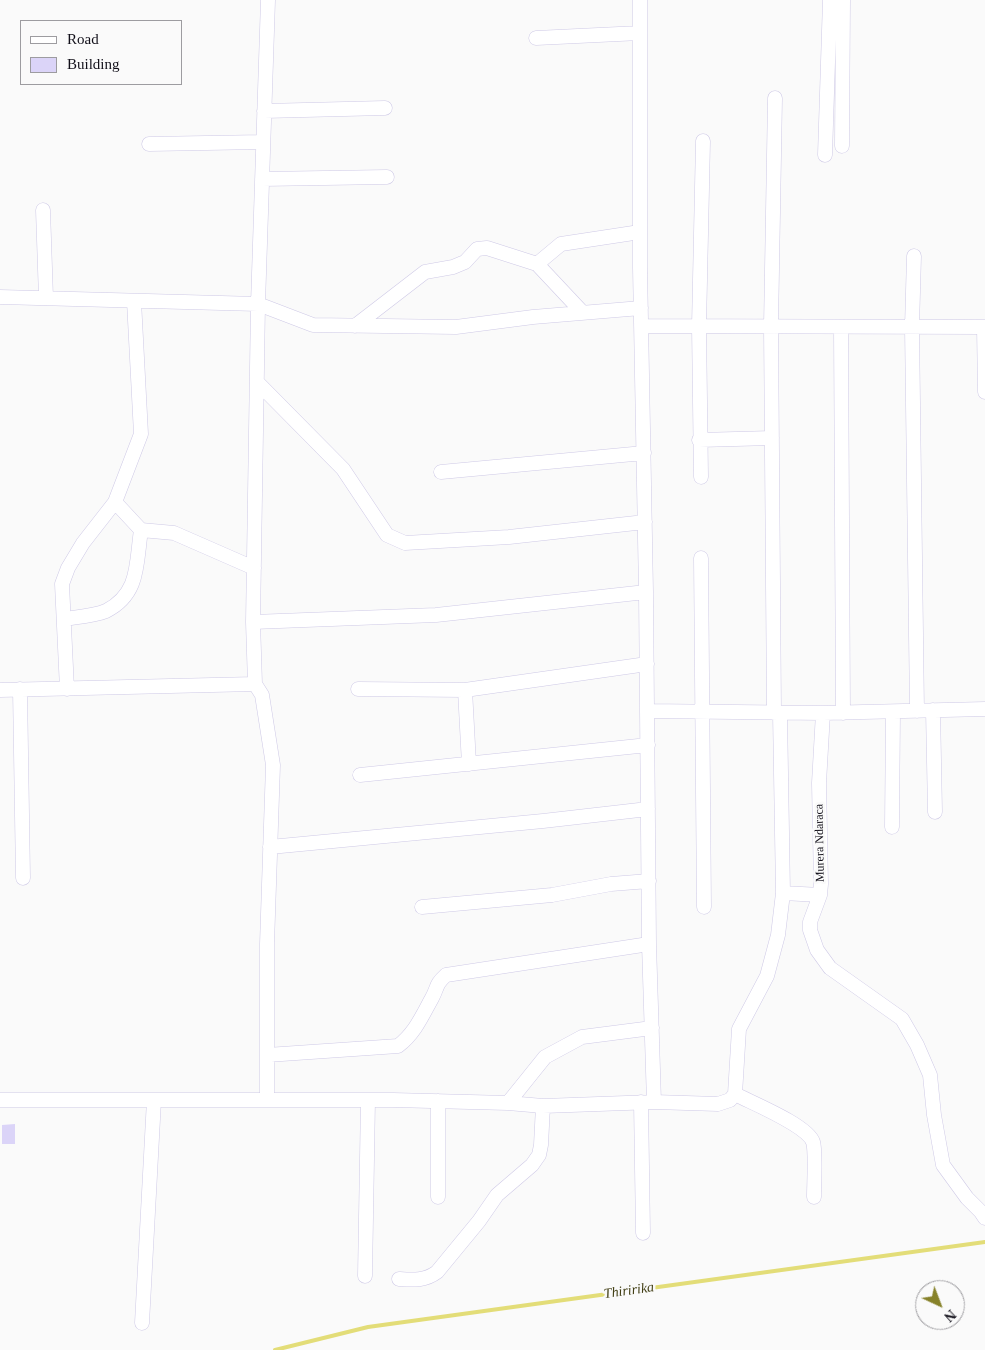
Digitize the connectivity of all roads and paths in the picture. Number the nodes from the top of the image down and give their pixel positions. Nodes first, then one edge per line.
1 (268, 0) edge
2 (640, 0) edge
3 (830, 0) edge
4 (843, 0) edge
5 (640, 33) junction
6 (536, 38) dead end
7 (774, 98) dead end
8 (385, 108) dead end
9 (264, 111) junction
10 (703, 141) dead end
11 (263, 142) junction
12 (150, 144) dead end
13 (842, 146) dead end
14 (825, 155) dead end
15 (387, 177) dead end
16 (262, 179) junction
17 (43, 210) dead end
18 (640, 232) junction
19 (914, 256) dead end
20 (537, 264) junction
21 (0, 297) edge
22 (46, 298) junction
23 (134, 301) junction
24 (258, 304) junction
25 (641, 308) junction
26 (583, 313) junction
27 (355, 326) junction
28 (641, 326) junction
29 (699, 326) junction
30 (771, 326) junction
31 (841, 327) junction
32 (912, 327) junction
33 (984, 327) edge
34 (257, 382) junction
35 (985, 392) edge
36 (772, 438) junction
37 (700, 440) junction
38 (644, 453) junction
39 (441, 472) dead end
40 (701, 477) dead end
41 (115, 502) junction
42 (645, 522) junction
43 (141, 530) junction
44 (701, 558) dead end
45 (254, 568) junction
46 (646, 592) junction
47 (64, 619) junction
48 (253, 622) junction
49 (647, 664) junction
50 (255, 684) junction
51 (67, 689) junction
52 (358, 689) dead end
53 (0, 690) edge
54 (20, 690) junction
55 (465, 690) junction
56 (985, 709) edge
57 (933, 710) junction
58 (917, 711) junction
59 (647, 712) junction
60 (703, 712) junction
61 (893, 712) junction
62 (777, 713) junction
63 (843, 713) junction
64 (823, 714) junction
65 (648, 745) junction
66 (468, 764) junction
67 (360, 775) dead end
68 (648, 809) junction
69 (935, 812) dead end
70 (892, 827) dead end
71 (270, 847) junction
72 (23, 878) dead end
73 (649, 881) junction
74 (783, 894) junction
75 (820, 895) junction
76 (422, 907) dead end
77 (704, 907) dead end
78 (649, 944) junction
79 (652, 1028) junction
80 (266, 1055) junction
81 (735, 1094) junction
82 (0, 1100) edge
83 (154, 1100) junction
84 (266, 1100) junction
85 (368, 1100) junction
86 (438, 1102) junction
87 (648, 1102) junction
88 (508, 1103) junction
89 (543, 1106) junction
90 (814, 1196) dead end
91 (438, 1197) dead end
92 (985, 1218) edge
93 (643, 1232) dead end
94 (365, 1276) dead end
95 (399, 1279) dead end
96 (142, 1323) dead end

1 - 9 street
2 - 5 street
3 - 14 street
4 - 13 street
5 - 6 street
5 - 18 street
7 - 30 street
8 - 9 street
9 - 11 street
10 - 29 street
11 - 12 street
11 - 16 street
15 - 16 street
16 - 24 street
17 - 22 street
18 - 20 street
18 - 25 street
19 - 32 street
20 - 26 street
20 - 27 street
21 - 22 street
22 - 23 street
23 - 24 street
23 - 41 street
24 - 27 street
24 - 34 street
25 - 26 street
25 - 28 street
26 - 27 street
28 - 29 street
28 - 38 street
29 - 30 street
29 - 37 street
30 - 31 street
30 - 36 street
31 - 32 street
31 - 63 street
32 - 33 street
32 - 58 street
33 - 35 street
34 - 42 street
34 - 45 street
36 - 37 street
36 - 62 street
37 - 40 street
38 - 39 street
38 - 42 street
41 - 43 street
41 - 47 street
42 - 46 street
43 - 45 street
43 - 47 street
44 - 60 street
45 - 48 street
46 - 48 street
46 - 49 street
47 - 51 street
48 - 50 street
49 - 55 street
49 - 59 street
50 - 51 street
50 - 71 street
51 - 54 street
52 - 55 street
53 - 54 street
54 - 72 street
55 - 66 street
56 - 57 street
57 - 58 street
57 - 69 street
58 - 61 street
59 - 60 street
59 - 65 street
60 - 62 street
60 - 77 street
61 - 63 street
61 - 70 street
62 - 64 street
62 - 74 street
63 - 64 street
64 - 75 street, Murera Ndaraca
65 - 66 street
65 - 68 street
66 - 67 street
68 - 71 street
68 - 73 street
71 - 80 street
73 - 76 street
73 - 78 street
74 - 75 street
74 - 81 street
75 - 92 street, Murera Ndaraca
78 - 79 street
78 - 80 street
79 - 87 street
79 - 88 street
80 - 84 street
81 - 87 street
81 - 90 street
82 - 83 street
83 - 84 street
83 - 96 street
84 - 85 street
85 - 86 street
85 - 94 street
86 - 88 street
86 - 91 street
87 - 89 street
87 - 93 street
88 - 89 street
89 - 95 street

